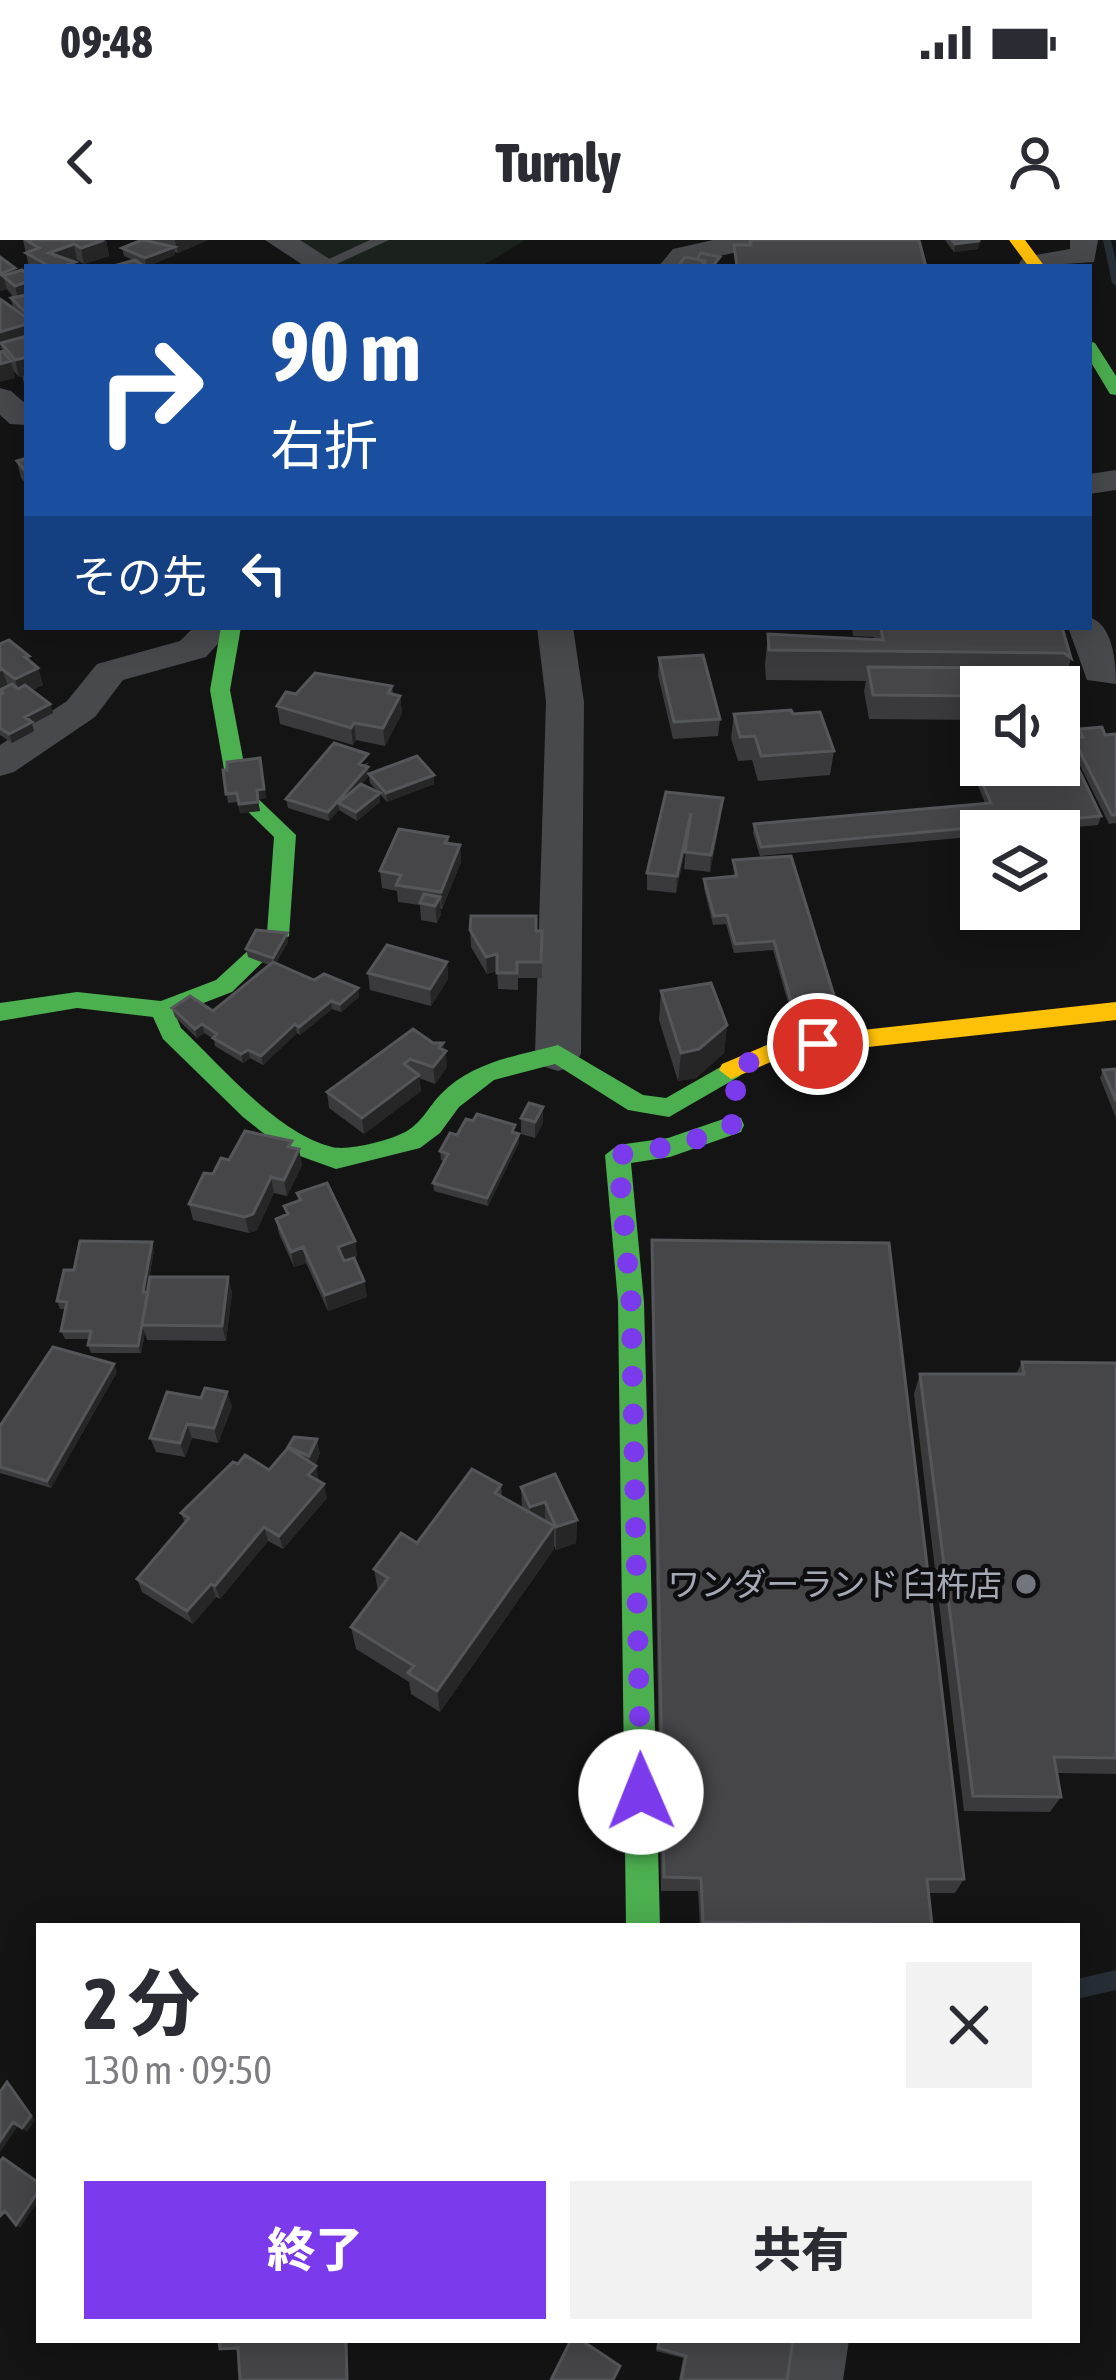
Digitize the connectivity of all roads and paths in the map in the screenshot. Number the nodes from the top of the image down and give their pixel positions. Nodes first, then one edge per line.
1 (382, 240) edge
2 (754, 240) edge
3 (1084, 240) edge
4 (284, 241) edge
5 (1029, 257) edge
6 (322, 264) edge
7 (329, 264) edge
8 (676, 264) edge
9 (1092, 351) edge
10 (1116, 390) edge
11 (212, 630) edge
12 (230, 630) edge
13 (555, 630) edge
14 (1087, 630) edge
15 (1116, 673) edge
16 (0, 763) edge
17 (162, 1010) junction
18 (1116, 1011) edge
19 (0, 1012) edge
20 (558, 1054) junction
21 (734, 1069) junction
22 (644, 1923) edge
23 (813, 2343) edge
24 (806, 2380) edge

1 - 7 lane
2 - 8 street
3 - 5 street
4 - 6 street
9 - 10 main road
11 - 16 street
12 - 17 main road
13 - 20 street
14 - 15 street
17 - 19 main road
17 - 20 main road
18 - 21 main road
20 - 21 main road
21 - 22 main road
23 - 24 street

